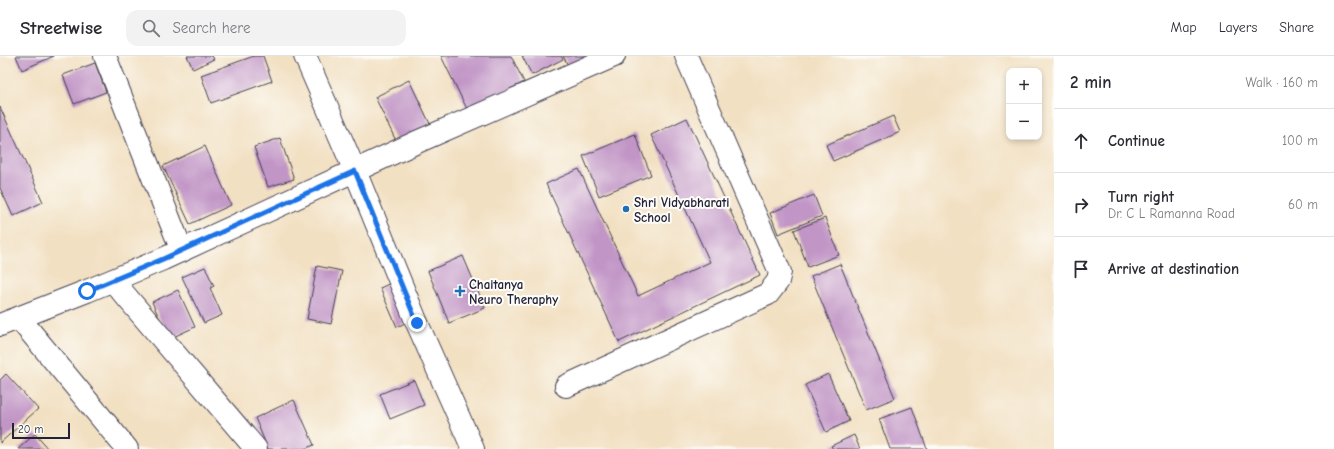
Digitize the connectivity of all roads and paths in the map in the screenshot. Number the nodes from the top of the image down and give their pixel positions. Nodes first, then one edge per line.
1 (105, 56) edge
2 (304, 56) edge
3 (614, 56) edge
4 (686, 56) edge
5 (355, 171) junction
6 (182, 251) junction
7 (112, 281) junction
8 (10, 321) edge
9 (566, 386) dead end
10 (127, 449) edge
11 (256, 449) edge
12 (473, 449) edge

1 - 6 street
2 - 5 street
3 - 5 street
4 - 9 street
5 - 6 street
5 - 12 street
6 - 7 street
7 - 8 street
7 - 11 street
8 - 10 street

